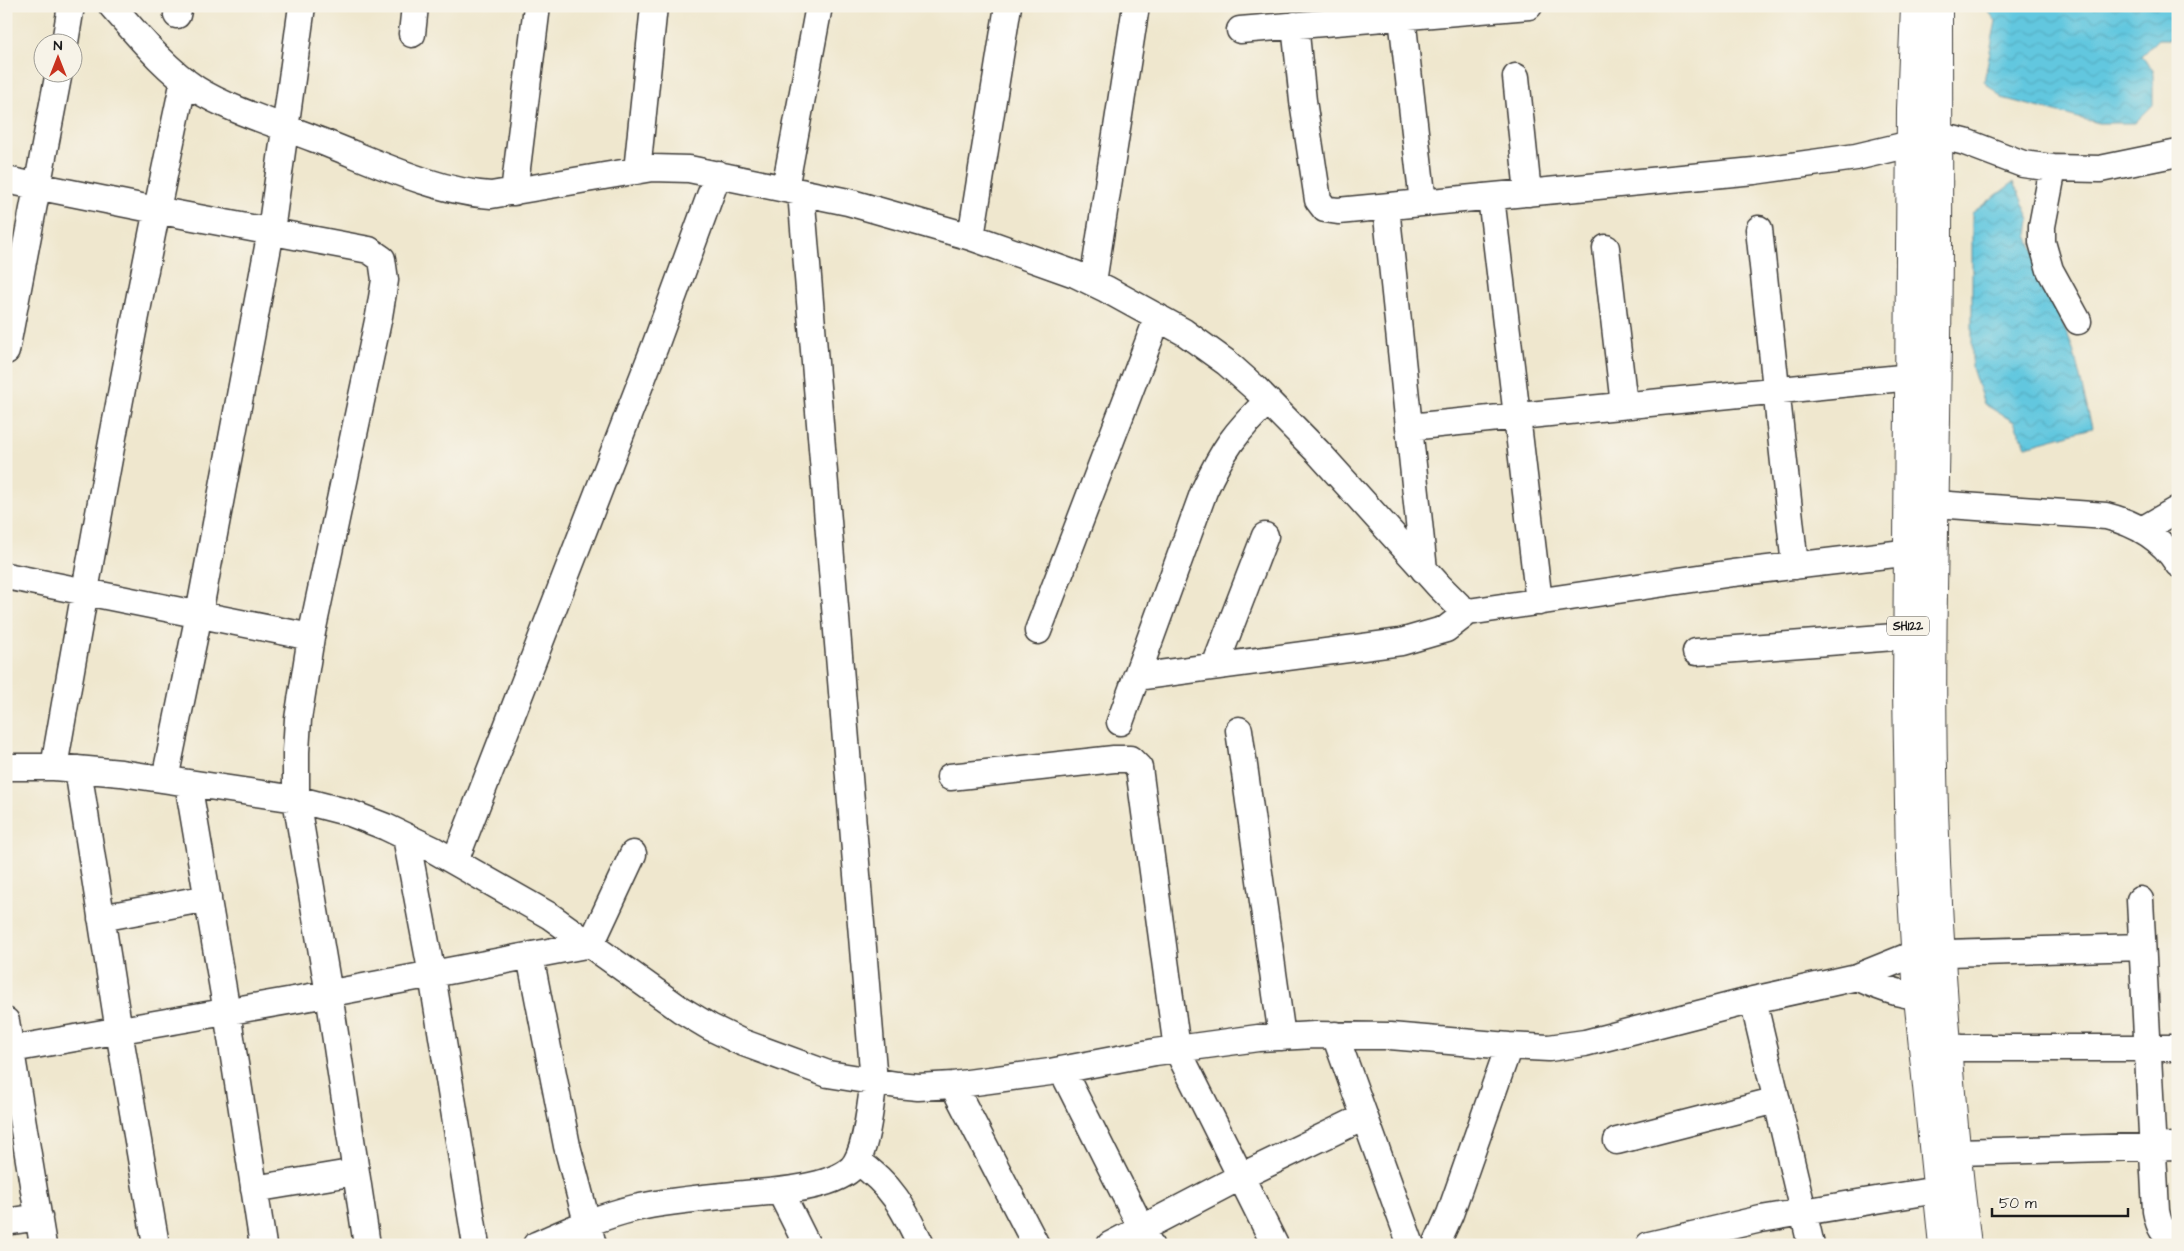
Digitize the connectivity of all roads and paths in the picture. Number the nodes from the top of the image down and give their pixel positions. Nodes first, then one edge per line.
1 (71, 6) edge
2 (112, 6) edge
3 (302, 6) edge
4 (415, 6) edge
5 (537, 6) edge
6 (654, 6) edge
7 (819, 6) edge
8 (1008, 6) edge
9 (1136, 6) edge
10 (1529, 6) edge
11 (1915, 6) edge
12 (1938, 6) edge
13 (1455, 9) edge
14 (1356, 13) edge
15 (1402, 17) junction
16 (1295, 25) junction
17 (1240, 30) dead end
18 (66, 32) edge
19 (412, 34) dead end
20 (1516, 77) dead end
21 (184, 80) junction
22 (57, 82) edge
23 (287, 128) junction
24 (1938, 135) junction
25 (1911, 136) junction
26 (2178, 153) edge
27 (2053, 168) junction
28 (637, 171) junction
29 (718, 174) junction
30 (6, 180) edge
31 (38, 186) junction
32 (793, 190) junction
33 (514, 192) junction
34 (1528, 193) junction
35 (1491, 197) junction
36 (1423, 203) junction
37 (1386, 206) junction
38 (156, 210) junction
39 (1759, 228) dead end
40 (271, 231) junction
41 (971, 237) junction
42 (1606, 248) dead end
43 (1092, 282) junction
44 (1158, 317) junction
45 (2078, 321) dead end
46 (6, 352) edge
47 (1911, 377) junction
48 (1776, 391) junction
49 (1268, 401) junction
50 (1624, 405) junction
51 (1515, 415) junction
52 (1409, 426) junction
53 (1935, 504) junction
54 (2178, 509) edge
55 (2142, 530) junction
56 (1265, 536) dead end
57 (1921, 551) junction
58 (2178, 564) edge
59 (1795, 566) junction
60 (1424, 570) junction
61 (6, 576) edge
62 (85, 592) junction
63 (1539, 602) junction
64 (1468, 612) junction
65 (199, 614) junction
66 (1038, 631) dead end
67 (311, 636) junction
68 (1908, 636) junction
69 (1696, 652) dead end
70 (1215, 666) junction
71 (1136, 677) junction
72 (1120, 722) dead end
73 (1239, 730) dead end
74 (6, 767) edge
75 (66, 768) junction
76 (950, 778) dead end
77 (176, 781) junction
78 (296, 799) junction
79 (406, 837) junction
80 (633, 854) dead end
81 (455, 861) junction
82 (208, 898) junction
83 (2140, 900) dead end
84 (101, 918) junction
85 (591, 944) junction
86 (2142, 947) junction
87 (1941, 953) junction
88 (1914, 954) junction
89 (530, 956) junction
90 (432, 974) junction
91 (1857, 977) junction
92 (330, 994) junction
93 (1944, 996) junction
94 (1918, 998) junction
95 (1753, 1000) junction
96 (228, 1012) junction
97 (6, 1021) edge
98 (119, 1031) junction
99 (1335, 1035) junction
100 (1282, 1037) junction
101 (1510, 1046) junction
102 (1948, 1048) junction
103 (2147, 1048) junction
104 (2178, 1048) edge
105 (1177, 1049) junction
106 (9, 1050) edge
107 (1062, 1070) junction
108 (874, 1082) junction
109 (953, 1085) junction
110 (1777, 1100) junction
111 (1364, 1117) junction
112 (1617, 1142) dead end
113 (2165, 1146) edge
114 (1957, 1152) junction
115 (856, 1161) junction
116 (356, 1172) junction
117 (1240, 1177) junction
118 (254, 1188) junction
119 (1937, 1190) junction
120 (780, 1191) junction
121 (1804, 1212) junction
122 (39, 1217) junction
123 (6, 1222) edge
124 (590, 1234) edge
125 (1717, 1236) edge
126 (1146, 1237) edge
127 (2178, 1243) edge
128 (43, 1245) edge
129 (156, 1245) edge
130 (263, 1245) edge
131 (367, 1245) edge
132 (476, 1245) edge
133 (536, 1245) edge
134 (807, 1245) edge
135 (921, 1245) edge
136 (1036, 1245) edge
137 (1110, 1245) edge
138 (1275, 1245) edge
139 (1411, 1245) edge
140 (1436, 1245) edge
141 (1649, 1245) edge
142 (1811, 1245) edge
143 (1943, 1245) edge
144 (1967, 1245) edge

1 - 18 street
2 - 21 street
3 - 23 street
4 - 19 street
5 - 33 street
6 - 28 street
7 - 32 street
8 - 41 street
9 - 43 street
10 - 13 street
11 - 25 main road, SH122
12 - 24 main road, SH122
13 - 15 street
14 - 15 street
14 - 16 street
15 - 36 street
16 - 17 street
16 - 37 street
20 - 34 street
21 - 23 street
21 - 38 street
22 - 31 street
23 - 33 street
23 - 40 street
24 - 25 street
24 - 27 street
24 - 53 main road, SH122
25 - 34 street
25 - 47 main road, SH122
26 - 27 street
27 - 45 street
28 - 29 street
28 - 33 street
29 - 32 street
29 - 81 street
30 - 31 street
31 - 38 street
31 - 46 street
32 - 41 street
32 - 108 street
34 - 35 street
35 - 36 street
35 - 51 street
36 - 37 street
37 - 52 street
38 - 40 street
38 - 62 street
39 - 48 street
40 - 65 street
40 - 67 street
41 - 43 street
42 - 50 street
43 - 44 street
44 - 49 street
44 - 66 street
47 - 48 street
47 - 57 main road, SH122
48 - 50 street
48 - 59 street
49 - 60 street
49 - 71 street
50 - 51 street
51 - 52 street
51 - 63 street
52 - 60 street
53 - 55 street
53 - 57 main road, SH122
54 - 55 street
55 - 58 street
56 - 70 street
57 - 59 street
57 - 68 main road, SH122
57 - 87 main road, SH122
59 - 63 street
60 - 64 street
61 - 62 street
62 - 65 street
62 - 75 street
63 - 64 street
64 - 70 street
65 - 67 street
65 - 77 street
67 - 78 street
68 - 69 street
68 - 88 main road, SH122
70 - 71 street
71 - 72 street
73 - 100 street
74 - 75 street
75 - 77 street
75 - 84 street
76 - 105 street
77 - 78 street
77 - 82 street
78 - 79 street
78 - 92 street
79 - 81 street
79 - 90 street
80 - 85 street
81 - 85 street
82 - 84 street
82 - 96 street
83 - 86 street
84 - 98 street
85 - 89 street
85 - 108 street
86 - 87 street
86 - 103 street
87 - 88 street
87 - 93 main road, SH122
88 - 91 street
88 - 94 main road, SH122
89 - 90 street
89 - 124 street
90 - 92 street
90 - 132 street
91 - 94 street
91 - 95 street
92 - 96 street
92 - 116 street
93 - 94 street
93 - 102 main road, SH122
94 - 119 main road, SH122
95 - 101 street
95 - 110 street
96 - 98 street
96 - 118 street
97 - 106 street
98 - 106 street
98 - 129 street
99 - 100 street
99 - 101 street
99 - 111 street
100 - 105 street
101 - 140 street
102 - 103 street
102 - 114 main road, SH122
103 - 104 street
103 - 113 street
105 - 107 street
105 - 117 street
106 - 122 street
107 - 109 street
107 - 126 street
108 - 109 street
108 - 115 street
109 - 136 street
110 - 112 street
110 - 121 street
111 - 117 street
111 - 139 street
113 - 114 street
113 - 127 street
114 - 144 main road, SH122
115 - 120 street
115 - 135 street
116 - 118 street
116 - 131 street
117 - 126 street
117 - 138 street
118 - 130 street
119 - 121 street
119 - 143 main road, SH122
120 - 124 street
120 - 134 street
121 - 125 street
121 - 142 street
122 - 123 street
122 - 128 street
124 - 133 street
125 - 141 street
126 - 137 street

